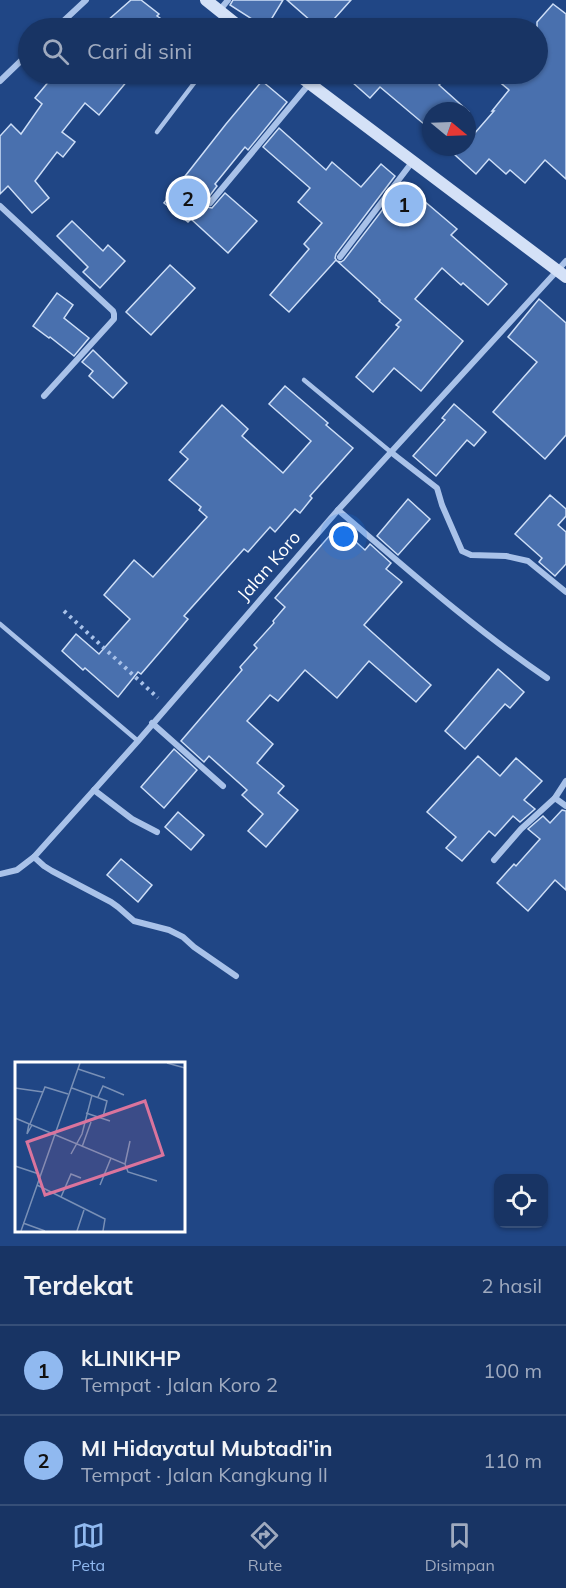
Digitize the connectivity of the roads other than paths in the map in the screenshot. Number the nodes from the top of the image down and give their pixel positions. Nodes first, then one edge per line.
1 (86, 0) edge
2 (206, 0) edge
3 (228, 0) edge
4 (219, 10) junction
5 (67, 18) edge
6 (228, 18) edge
7 (18, 64) edge
8 (0, 81) edge
9 (193, 84) edge
10 (309, 84) joint
11 (157, 132) dead end
12 (413, 160) junction
13 (210, 203) dead end
14 (0, 206) edge
15 (340, 257) dead end
16 (563, 269) edge
17 (304, 380) dead end
18 (44, 396) dead end
19 (392, 453) junction
20 (338, 510) junction
21 (566, 592) edge
22 (0, 624) edge
23 (547, 678) dead end
24 (153, 723) junction
25 (138, 741) junction
26 (566, 781) edge
27 (223, 786) dead end
28 (94, 790) junction
29 (555, 798) junction
30 (566, 806) edge
31 (157, 832) dead end
32 (34, 857) junction
33 (494, 860) dead end
34 (0, 874) edge
35 (236, 976) dead end

1 - 5 street
2 - 4 main road
3 - 4 street
4 - 6 main road
7 - 8 street
9 - 11 lane
10 - 12 main road
10 - 13 street
12 - 15 street
12 - 16 main road
14 - 18 street
16 - 19 street, Jalan Koro
17 - 19 lane
19 - 20 street, Jalan Koro
19 - 21 street
20 - 23 street
20 - 24 street, Jalan Koro
22 - 25 lane
24 - 25 street, Jalan Koro
24 - 27 street
25 - 28 street, Jalan Koro
26 - 29 street
28 - 31 street
28 - 32 street, Jalan Koro
29 - 30 street
29 - 33 street
32 - 34 street, Jalan Koro
32 - 35 street

